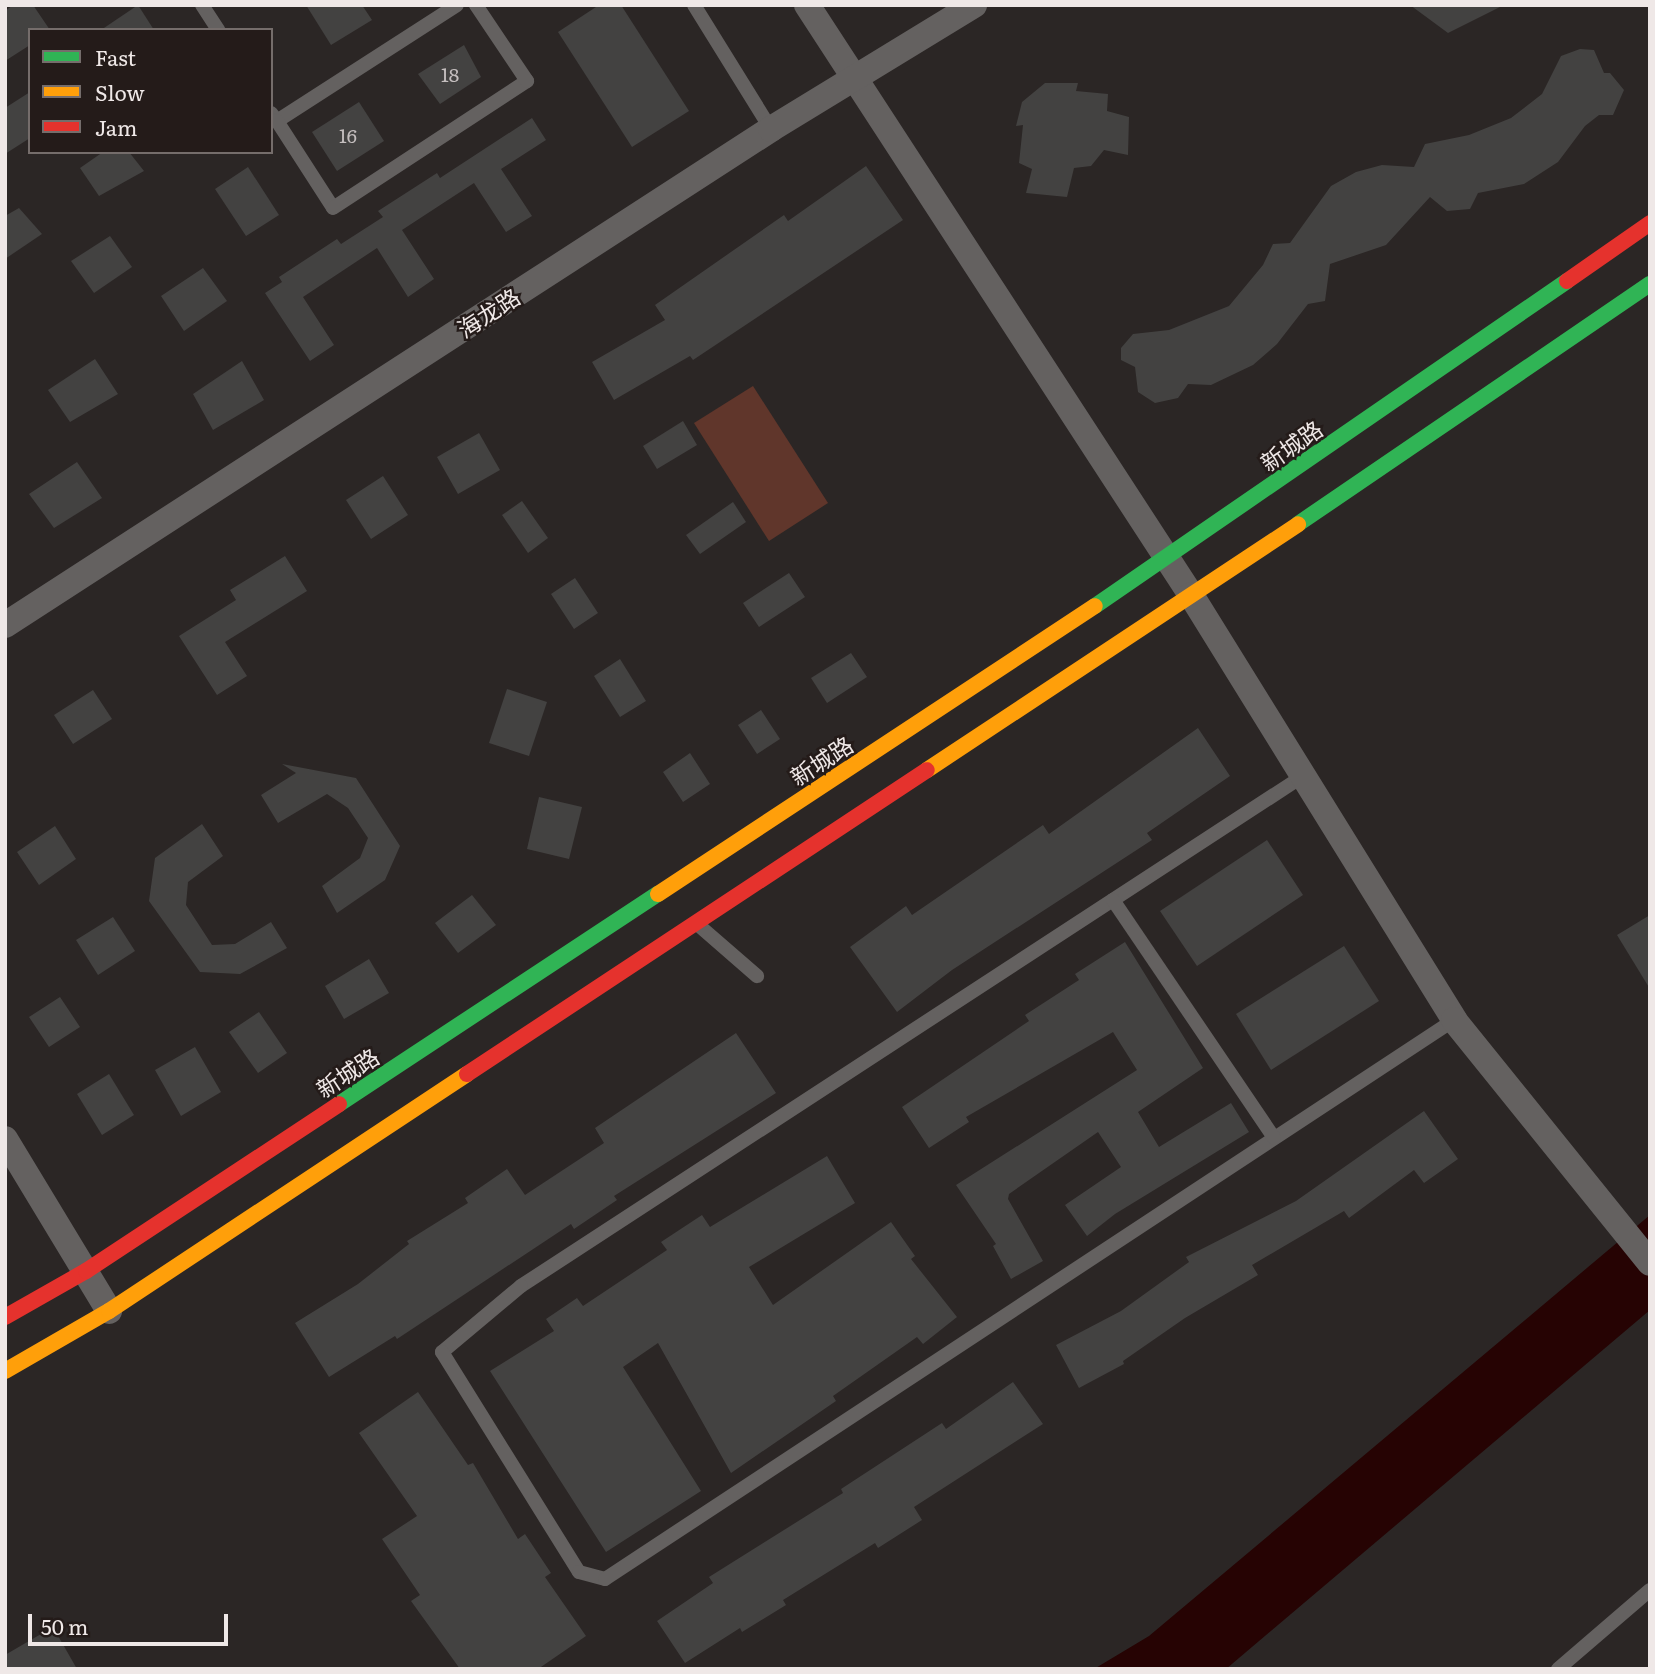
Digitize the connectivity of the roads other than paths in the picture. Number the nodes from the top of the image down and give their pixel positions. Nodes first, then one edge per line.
1 (202, 5) edge
2 (457, 5) edge
3 (476, 5) edge
4 (694, 5) edge
5 (807, 5) edge
6 (974, 5) edge
7 (217, 28) edge
8 (855, 80) junction
9 (274, 117) edge
10 (771, 129) junction
11 (1650, 223) edge
12 (1650, 284) edge
13 (1166, 559) junction
14 (1191, 594) junction
15 (5, 625) edge
16 (1303, 776) junction
17 (1113, 900) junction
18 (695, 922) junction
19 (757, 976) dead end
20 (1454, 1020) junction
21 (1274, 1138) junction
22 (5, 1139) edge
23 (1650, 1263) edge
24 (86, 1271) junction
25 (109, 1311) junction
26 (5, 1317) edge
27 (5, 1371) edge
28 (1650, 1590) edge
29 (1558, 1669) edge

1 - 7 lane
2 - 9 lane
3 - 9 lane
4 - 10 lane
5 - 8 street
6 - 8 street, 海龙路
8 - 10 street, 海龙路
8 - 13 street
10 - 15 street, 海龙路
11 - 13 main road, 新城路
12 - 14 main road
13 - 14 street
13 - 24 main road, 新城路
14 - 16 street
14 - 18 main road
16 - 17 lane
16 - 20 street
17 - 21 lane
17 - 21 lane
18 - 19 lane
18 - 25 main road
20 - 21 lane
20 - 23 street
22 - 24 street
24 - 25 street
24 - 26 main road, 新城路
25 - 27 main road
28 - 29 lane

